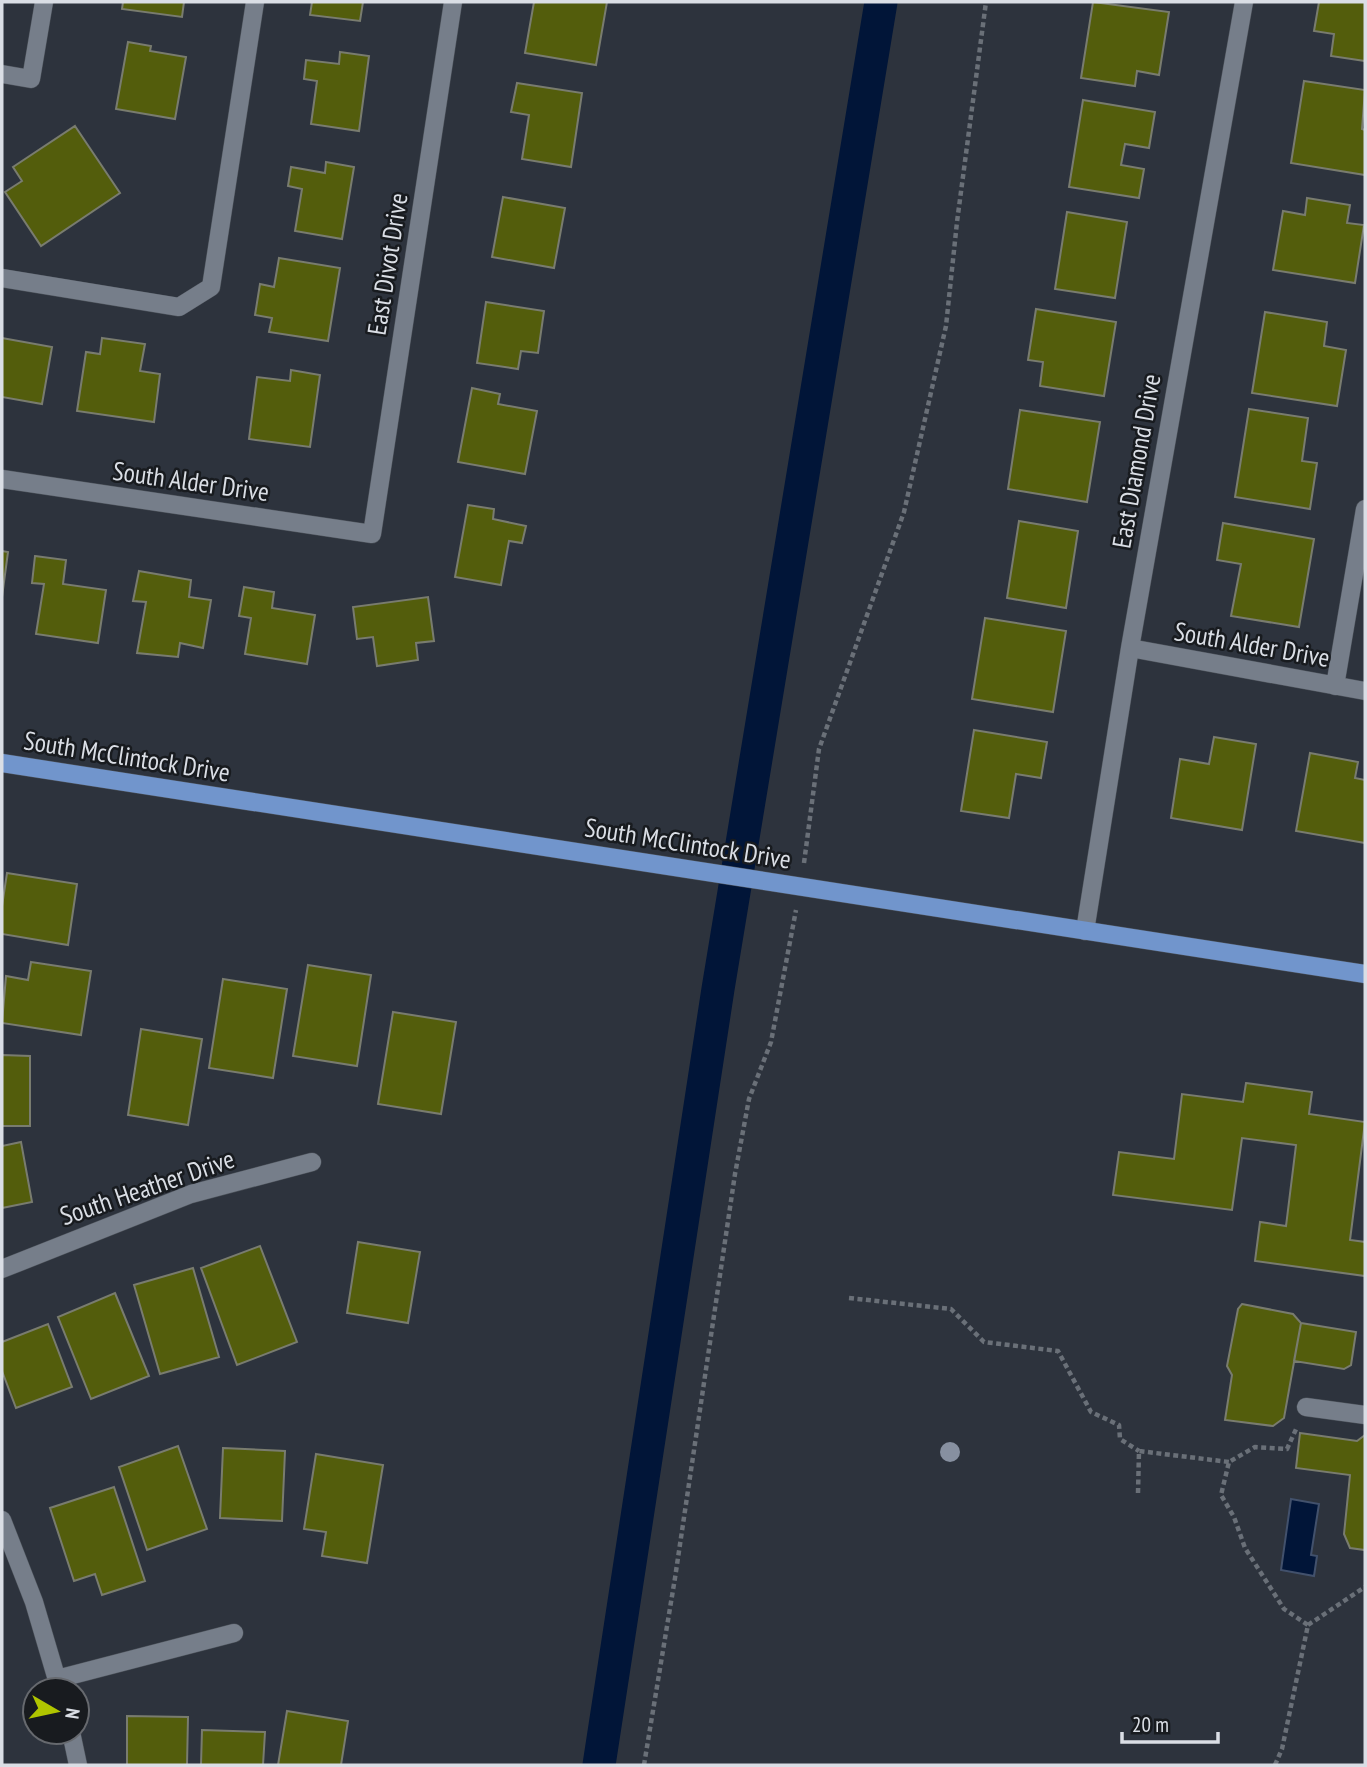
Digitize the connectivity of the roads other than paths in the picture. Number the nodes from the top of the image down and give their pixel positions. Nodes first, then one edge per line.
1 (44, 2) edge
2 (255, 2) edge
3 (453, 2) edge
4 (1244, 2) edge
5 (2, 74) edge
6 (2, 278) edge
7 (2, 479) edge
8 (1365, 509) edge
9 (372, 534) joint
10 (1130, 648) junction
11 (1335, 686) junction
12 (1365, 691) edge
13 (2, 763) edge
14 (1085, 931) junction
15 (1365, 974) edge
16 (312, 1162) dead end
17 (2, 1269) edge
18 (1306, 1407) road end
19 (1365, 1415) edge
20 (2, 1520) edge
21 (233, 1633) dead end
22 (57, 1676) edge
23 (86, 1676) edge
24 (74, 1746) edge
25 (78, 1765) edge

1 - 5 street
2 - 6 street
3 - 9 street, East Divot Drive
4 - 10 street, East Diamond Drive
7 - 9 street, South Alder Drive
8 - 11 street
10 - 11 street, South Alder Drive
10 - 14 street, East Diamond Drive
11 - 12 street, South Alder Drive
13 - 14 main road, South McClintock Drive
14 - 15 main road, South McClintock Drive
16 - 17 street, South Heather Drive
18 - 19 street
20 - 22 street
21 - 23 street
24 - 25 street

